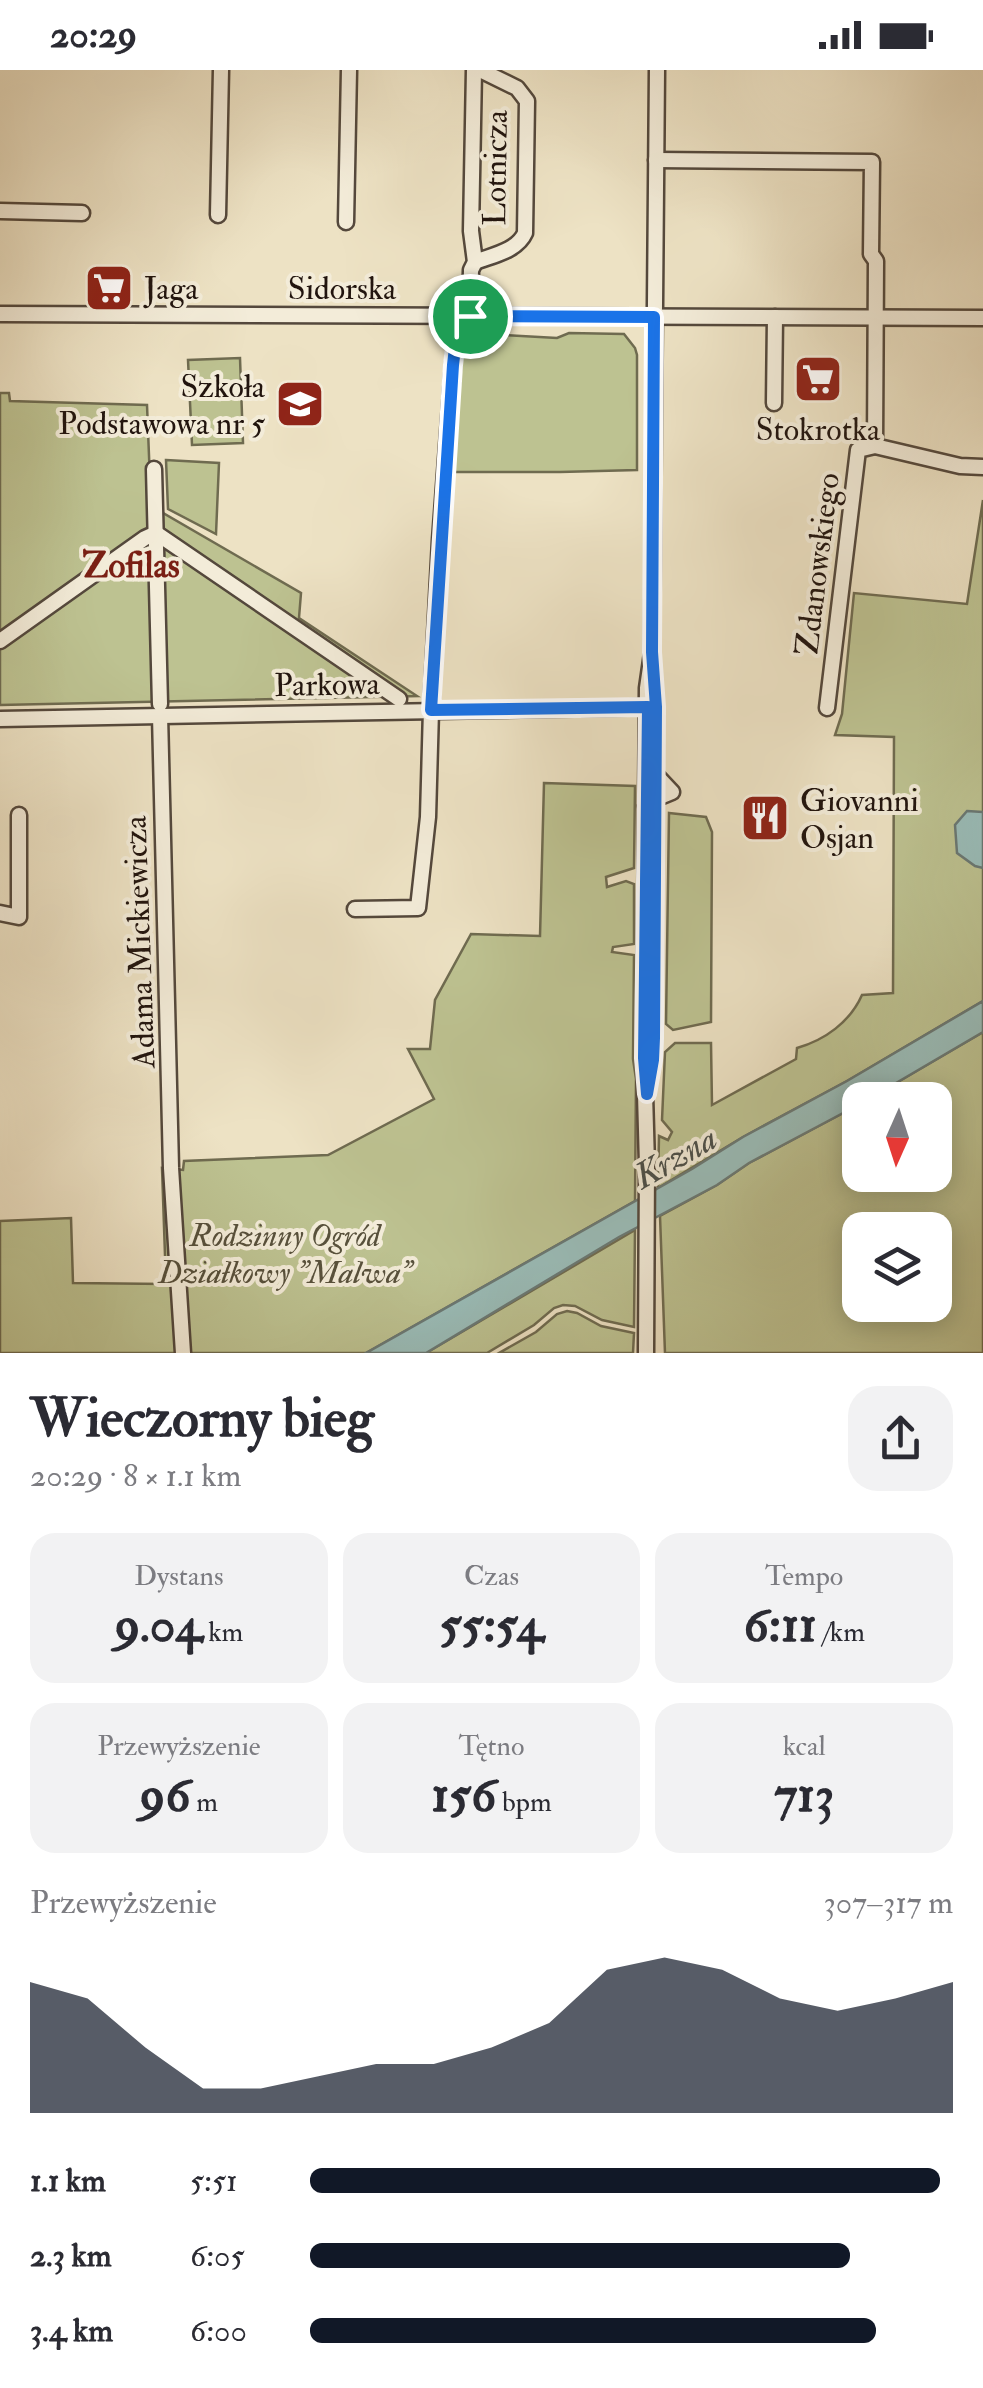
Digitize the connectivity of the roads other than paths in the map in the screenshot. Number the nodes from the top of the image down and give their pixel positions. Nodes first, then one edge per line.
1 (221, 70) edge
2 (349, 70) edge
3 (477, 70) edge
4 (656, 70) edge
5 (656, 160) junction
6 (0, 211) edge
7 (82, 213) dead end
8 (218, 215) dead end
9 (346, 222) dead end
10 (475, 262) junction
11 (0, 314) edge
12 (470, 316) junction
13 (654, 317) junction
14 (775, 317) junction
15 (876, 318) junction
16 (983, 318) edge
17 (774, 402) dead end
18 (875, 446) junction
19 (983, 467) edge
20 (154, 469) dead end
21 (156, 533) junction
22 (0, 641) edge
23 (398, 698) dead end
24 (652, 707) junction
25 (826, 708) dead end
26 (160, 709) junction
27 (431, 710) junction
28 (0, 719) edge
29 (656, 775) junction
30 (651, 802) junction
31 (19, 815) dead end
32 (354, 908) dead end
33 (0, 913) edge
34 (183, 1353) edge
35 (646, 1353) edge

1 - 8 street
2 - 9 street
3 - 10 street, Lotnicza
3 - 10 street, Lotnicza
4 - 5 street
5 - 13 street
5 - 15 street, Zdanowskiego
6 - 7 street
10 - 12 street, Lotnicza
11 - 12 street, Sidorska
12 - 13 street, Sidorska
12 - 27 street, Lotnicza
13 - 14 street, Sidorska
13 - 24 street
14 - 15 street, Sidorska
14 - 17 street
15 - 16 street, Sidorska
15 - 18 street, Zdanowskiego
18 - 19 street
18 - 25 street, Zdanowskiego
20 - 21 street, Adama Mickiewicza
21 - 22 street
21 - 23 street
21 - 26 street, Adama Mickiewicza
24 - 27 street, Parkowa
24 - 29 street
24 - 30 street
26 - 27 street, Parkowa
26 - 28 street, Parkowa
26 - 34 street, Adama Mickiewicza
27 - 32 street, Lotnicza
29 - 30 street
29 - 30 street
30 - 35 street
31 - 33 street

